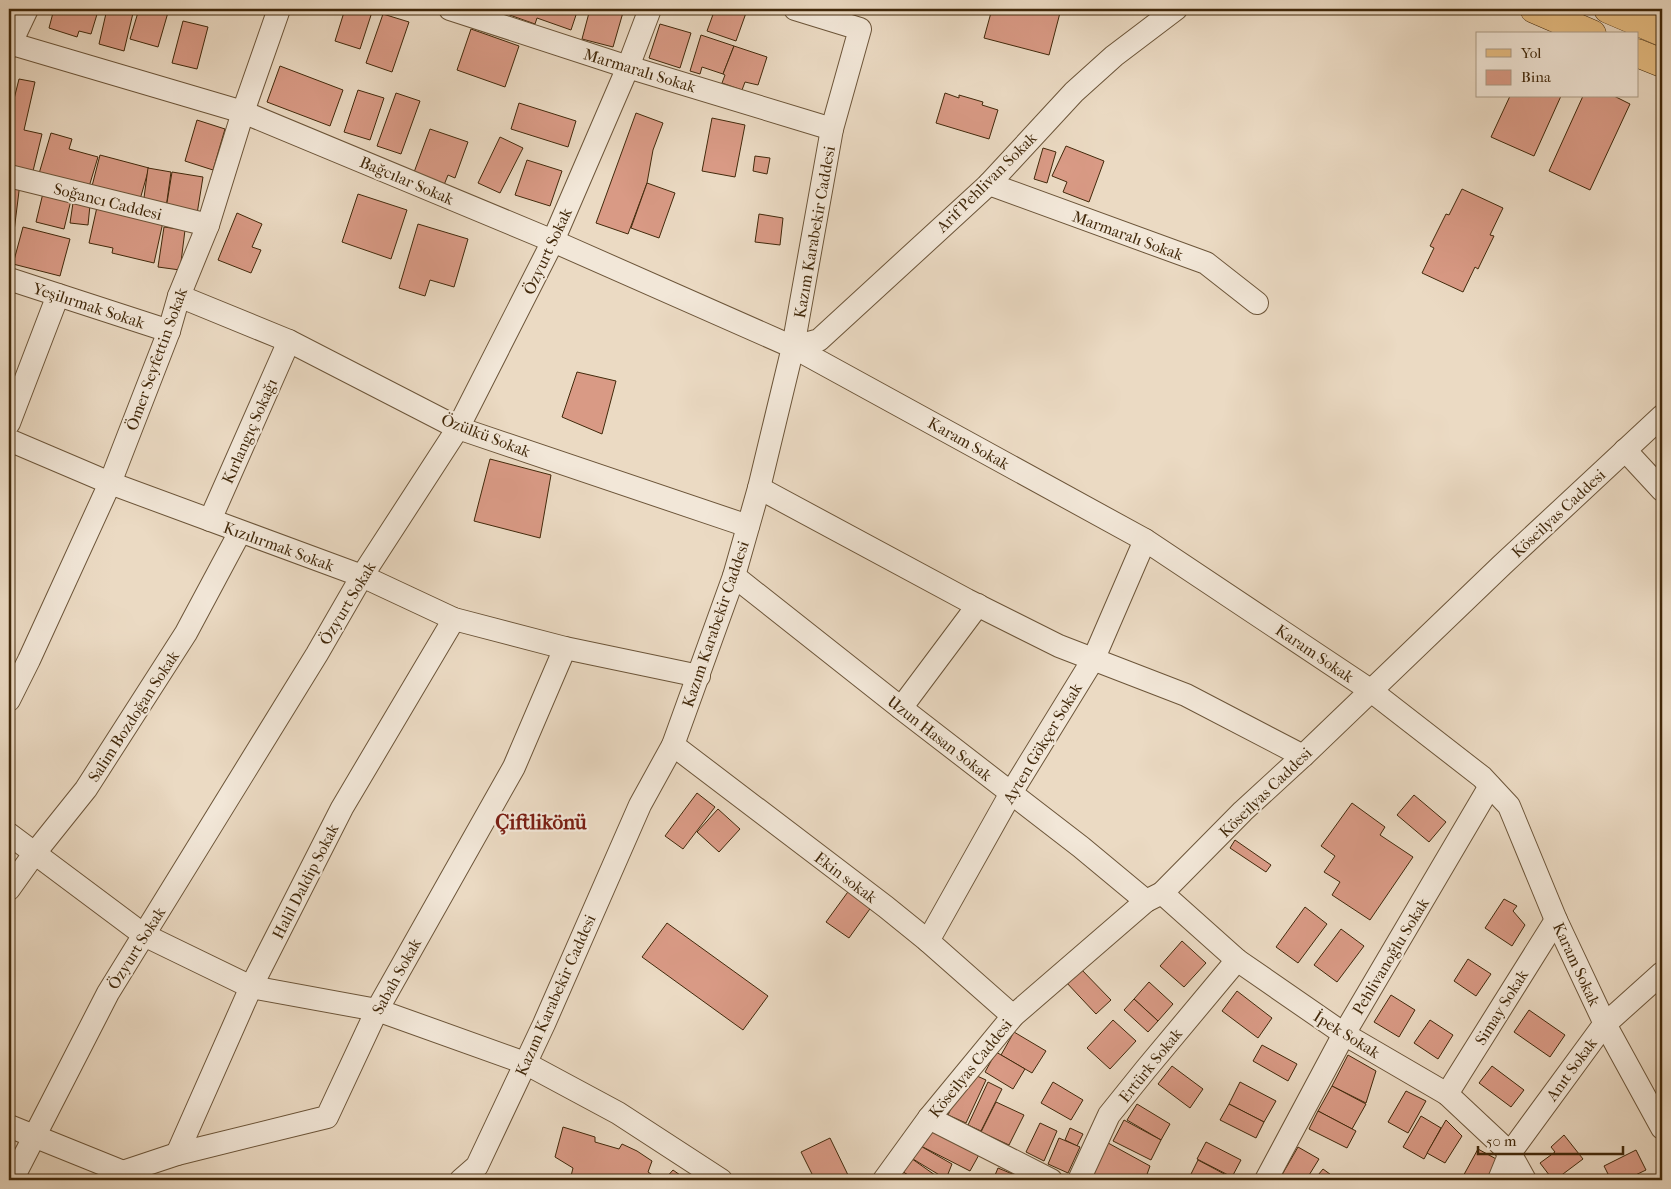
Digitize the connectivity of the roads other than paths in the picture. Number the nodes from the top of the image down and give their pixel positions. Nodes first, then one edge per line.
1 (27, 9) edge
2 (279, 9) edge
3 (450, 9) edge
4 (650, 9) edge
5 (795, 9) edge
6 (1176, 9) edge
7 (1534, 9) edge
8 (1608, 9) edge
9 (1587, 32) edge
10 (1662, 32) edge
11 (9, 44) edge
12 (1638, 53) edge
13 (1662, 63) edge
14 (628, 67) junction
15 (243, 112) junction
16 (832, 129) junction
17 (9, 176) edge
18 (989, 184) junction
19 (208, 225) junction
20 (553, 241) junction
21 (9, 279) edge
22 (58, 295) junction
23 (179, 296) junction
24 (1257, 303) dead end
25 (169, 331) junction
26 (289, 341) junction
27 (793, 347) junction
28 (1662, 416) edge
29 (9, 423) edge
30 (458, 428) junction
31 (9, 440) edge
32 (1624, 450) junction
33 (110, 483) junction
34 (759, 488) junction
35 (1662, 490) edge
36 (210, 520) junction
37 (748, 526) junction
38 (240, 532) junction
39 (1145, 540) junction
40 (362, 576) junction
41 (734, 576) junction
42 (978, 606) junction
43 (454, 619) junction
44 (565, 648) junction
45 (1094, 658) junction
46 (699, 676) junction
47 (1370, 690) junction
48 (9, 700) edge
49 (901, 708) junction
50 (673, 745) junction
51 (1303, 756) junction
52 (1490, 786) junction
53 (1011, 793) junction
54 (9, 834) edge
55 (34, 854) junction
56 (9, 889) edge
57 (1154, 897) junction
58 (1556, 920) junction
59 (144, 935) junction
60 (928, 942) junction
61 (1237, 960) junction
62 (1662, 973) edge
63 (251, 987) junction
64 (377, 1010) junction
65 (1012, 1016) junction
66 (1605, 1024) junction
67 (1344, 1034) junction
68 (526, 1063) junction
69 (1446, 1094) junction
70 (929, 1118) junction
71 (9, 1126) edge
72 (1662, 1128) edge
73 (33, 1136) junction
74 (1510, 1153) junction
75 (177, 1154) junction
76 (473, 1175) edge
77 (125, 1176) edge
78 (1269, 1179) edge
79 (12, 1180) edge
80 (721, 1180) edge
81 (884, 1180) edge
82 (1051, 1180) edge
83 (1078, 1180) edge
84 (1499, 1180) edge
85 (1525, 1180) edge

1 - 11 street
2 - 15 street, Ömer Seyfettin Sokak
3 - 14 street, Marmaralı Sokak
4 - 14 street, Özyurt Sokak
5 - 16 street, Kazım Karabekir Caddesi
6 - 18 street, Arif Pehlivan Sokak
7 - 9 main road
8 - 10 main road
11 - 15 street, Bağcılar Sokak
12 - 13 main road
14 - 16 street, Marmaralı Sokak
14 - 20 street, Özyurt Sokak
15 - 19 street, Ömer Seyfettin Sokak
15 - 20 street, Bağcılar Sokak
16 - 27 street, Kazım Karabekir Caddesi
17 - 19 street, Soğancı Caddesi
18 - 24 street, Marmaralı Sokak
18 - 27 street, Arif Pehlivan Sokak
19 - 23 street, Ömer Seyfettin Sokak
20 - 27 street, Bağcılar Sokak
20 - 30 street, Özyurt Sokak
21 - 22 street, Yeşilırmak Sokak
22 - 25 street, Yeşilırmak Sokak
22 - 29 street
23 - 25 street, Ömer Seyfettin Sokak
23 - 26 street, Özülkü Sokak
25 - 33 street, Ömer Seyfettin Sokak
26 - 30 street, Özülkü Sokak
26 - 36 street, Kırlangıç Sokağı
27 - 34 street, Kazım Karabekir Caddesi
27 - 39 street, Karam Sokak
28 - 32 street, Köseilyas Caddesi
30 - 37 street, Özülkü Sokak
30 - 40 street, Özyurt Sokak
31 - 33 street, Kızılırmak Sokak
32 - 35 street
32 - 47 street, Köseilyas Caddesi
33 - 36 street, Kızılırmak Sokak
33 - 48 street, Ömer Seyfettin Sokak
34 - 37 street, Kazım Karabekir Caddesi
34 - 42 street
36 - 38 street, Kızılırmak Sokak
37 - 41 street, Kazım Karabekir Caddesi
38 - 40 street, Kızılırmak Sokak
38 - 55 street, Salim Bozdoğan Sokak
39 - 45 street, Ayten Gökçer Sokak
39 - 47 street, Karam Sokak
40 - 43 street, Kızılırmak Sokak
40 - 59 street, Özyurt Sokak
41 - 46 street, Kazım Karabekir Caddesi
41 - 49 street, Uzun Hasan Sokak
42 - 45 street
42 - 49 street
43 - 44 street, Kızılırmak Sokak
43 - 63 street, Halil Daldip Sokak
44 - 46 street, Kızılırmak Sokak
44 - 64 street, Sabah Sokak
45 - 51 street
45 - 53 street, Ayten Gökçer Sokak
46 - 50 street, Kazım Karabekir Caddesi
47 - 51 street, Köseilyas Caddesi
47 - 52 street, Karam Sokak
49 - 53 street, Uzun Hasan Sokak
50 - 60 street, Ekin sokak
50 - 68 street, Kazım Karabekir Caddesi
51 - 57 street, Köseilyas Caddesi
52 - 58 street, Karam Sokak
52 - 67 street, Pehlivanoğlu Sokak
53 - 57 street, Uzun Hasan Sokak
53 - 60 street, Ayten Gökçer Sokak
54 - 55 street
55 - 56 street, Salim Bozdoğan Sokak
55 - 59 street
57 - 61 street, İpek Sokak
57 - 65 street, Köseilyas Caddesi
58 - 66 street, Karam Sokak
58 - 69 street, Simay Sokak
59 - 63 street
59 - 73 street, Özyurt Sokak
60 - 65 street, Ekin sokak
61 - 67 street, İpek Sokak
61 - 83 street, Ertürk Sokak
62 - 66 street, Anıt Sokak
63 - 64 street
63 - 75 street, Halil Daldip Sokak
64 - 68 street
64 - 75 street, Sabah Sokak
65 - 70 street, Köseilyas Caddesi
66 - 72 street, Karam Sokak
66 - 74 street, Anıt Sokak
67 - 69 street, İpek Sokak
67 - 78 street, Pehlivanoğlu Sokak
68 - 76 street, Kazım Karabekir Caddesi
68 - 80 street
69 - 74 street, İpek Sokak
70 - 81 street, Köseilyas Caddesi
70 - 82 street
71 - 73 street
73 - 77 street
73 - 79 street, Özyurt Sokak
74 - 84 street, Anıt Sokak
74 - 85 street, İpek Sokak
75 - 77 street, Sabah Sokak

